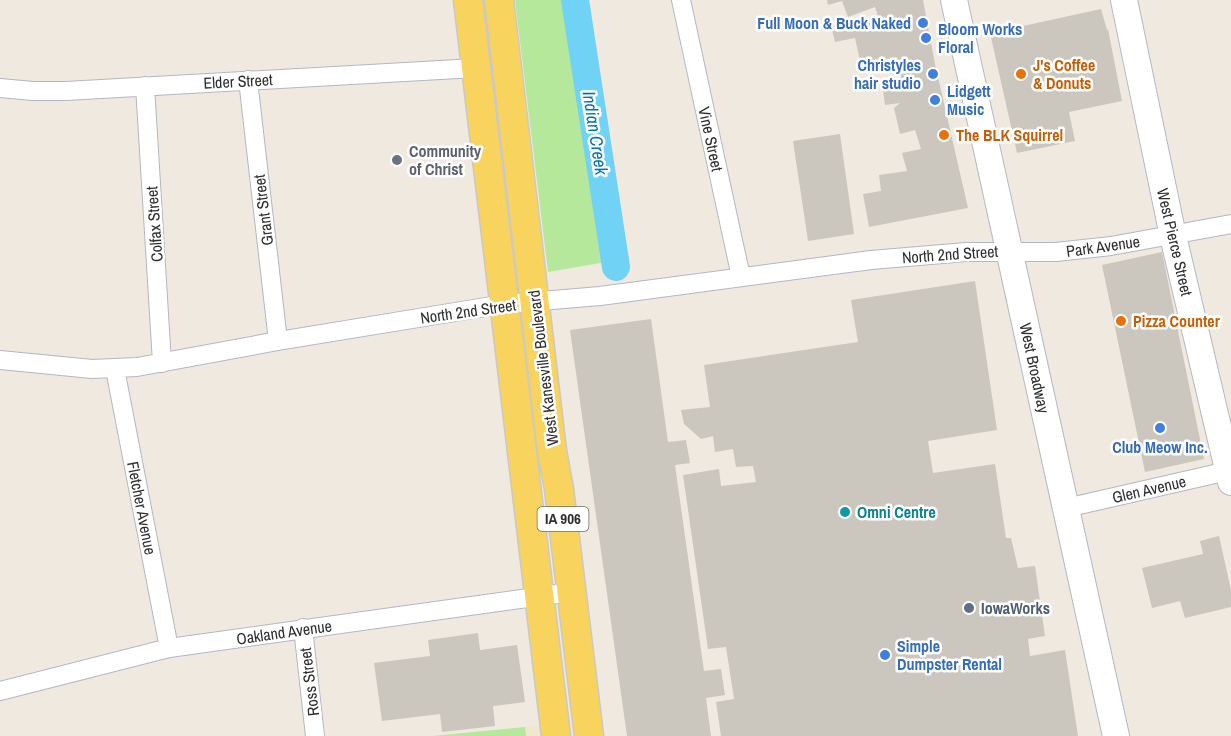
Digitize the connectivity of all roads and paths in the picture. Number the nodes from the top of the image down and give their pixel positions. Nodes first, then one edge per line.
1 (468, 0) edge
2 (499, 0) edge
3 (681, 0) edge
4 (954, 0) edge
5 (1124, 0) edge
6 (476, 68) junction
7 (248, 80) junction
8 (145, 86) junction
9 (0, 88) edge
10 (1231, 224) edge
11 (1173, 236) junction
12 (1010, 251) junction
13 (741, 277) junction
14 (535, 302) junction
15 (504, 304) junction
16 (278, 340) junction
17 (0, 360) edge
18 (162, 363) junction
19 (115, 369) junction
20 (1230, 473) edge
21 (1066, 508) junction
22 (571, 592) junction
23 (539, 597) junction
24 (303, 628) junction
25 (169, 648) junction
26 (0, 691) edge
27 (315, 736) edge
28 (556, 736) edge
29 (589, 736) edge
30 (1116, 736) edge

1 - 6 main road, West Kanesville Boulevard / IA 906
2 - 14 main road, West Kanesville Boulevard / IA 906
3 - 13 street, Vine Street
4 - 12 main road, West Broadway
5 - 11 main road, West Pierce Street
6 - 7 street, Elder Street
6 - 15 main road, West Kanesville Boulevard / IA 906
7 - 8 street, Elder Street
7 - 16 street, Grant Street
8 - 9 street, Elder Street
8 - 18 street, Colfax Street
10 - 11 street, Park Avenue
11 - 12 street, Park Avenue
11 - 20 main road, West Pierce Street
12 - 13 street, North 2nd Street
12 - 21 main road, West Broadway
13 - 14 street, North 2nd Street
14 - 15 street, North 2nd Street
14 - 22 main road, West Kanesville Boulevard / IA 906
15 - 16 street, North 2nd Street
15 - 23 main road, West Kanesville Boulevard / IA 906
16 - 18 street, North 2nd Street
17 - 19 street, North 2nd Street
18 - 19 street, North 2nd Street
19 - 25 street, Fletcher Avenue
20 - 21 street, Glen Avenue
21 - 30 main road, West Broadway
22 - 23 street, Oakland Avenue
22 - 29 main road, West Kanesville Boulevard / IA 906
23 - 24 street, Oakland Avenue
23 - 28 main road, West Kanesville Boulevard / IA 906
24 - 25 street, Oakland Avenue
24 - 27 street, Ross Street
25 - 26 street, Oakland Avenue

